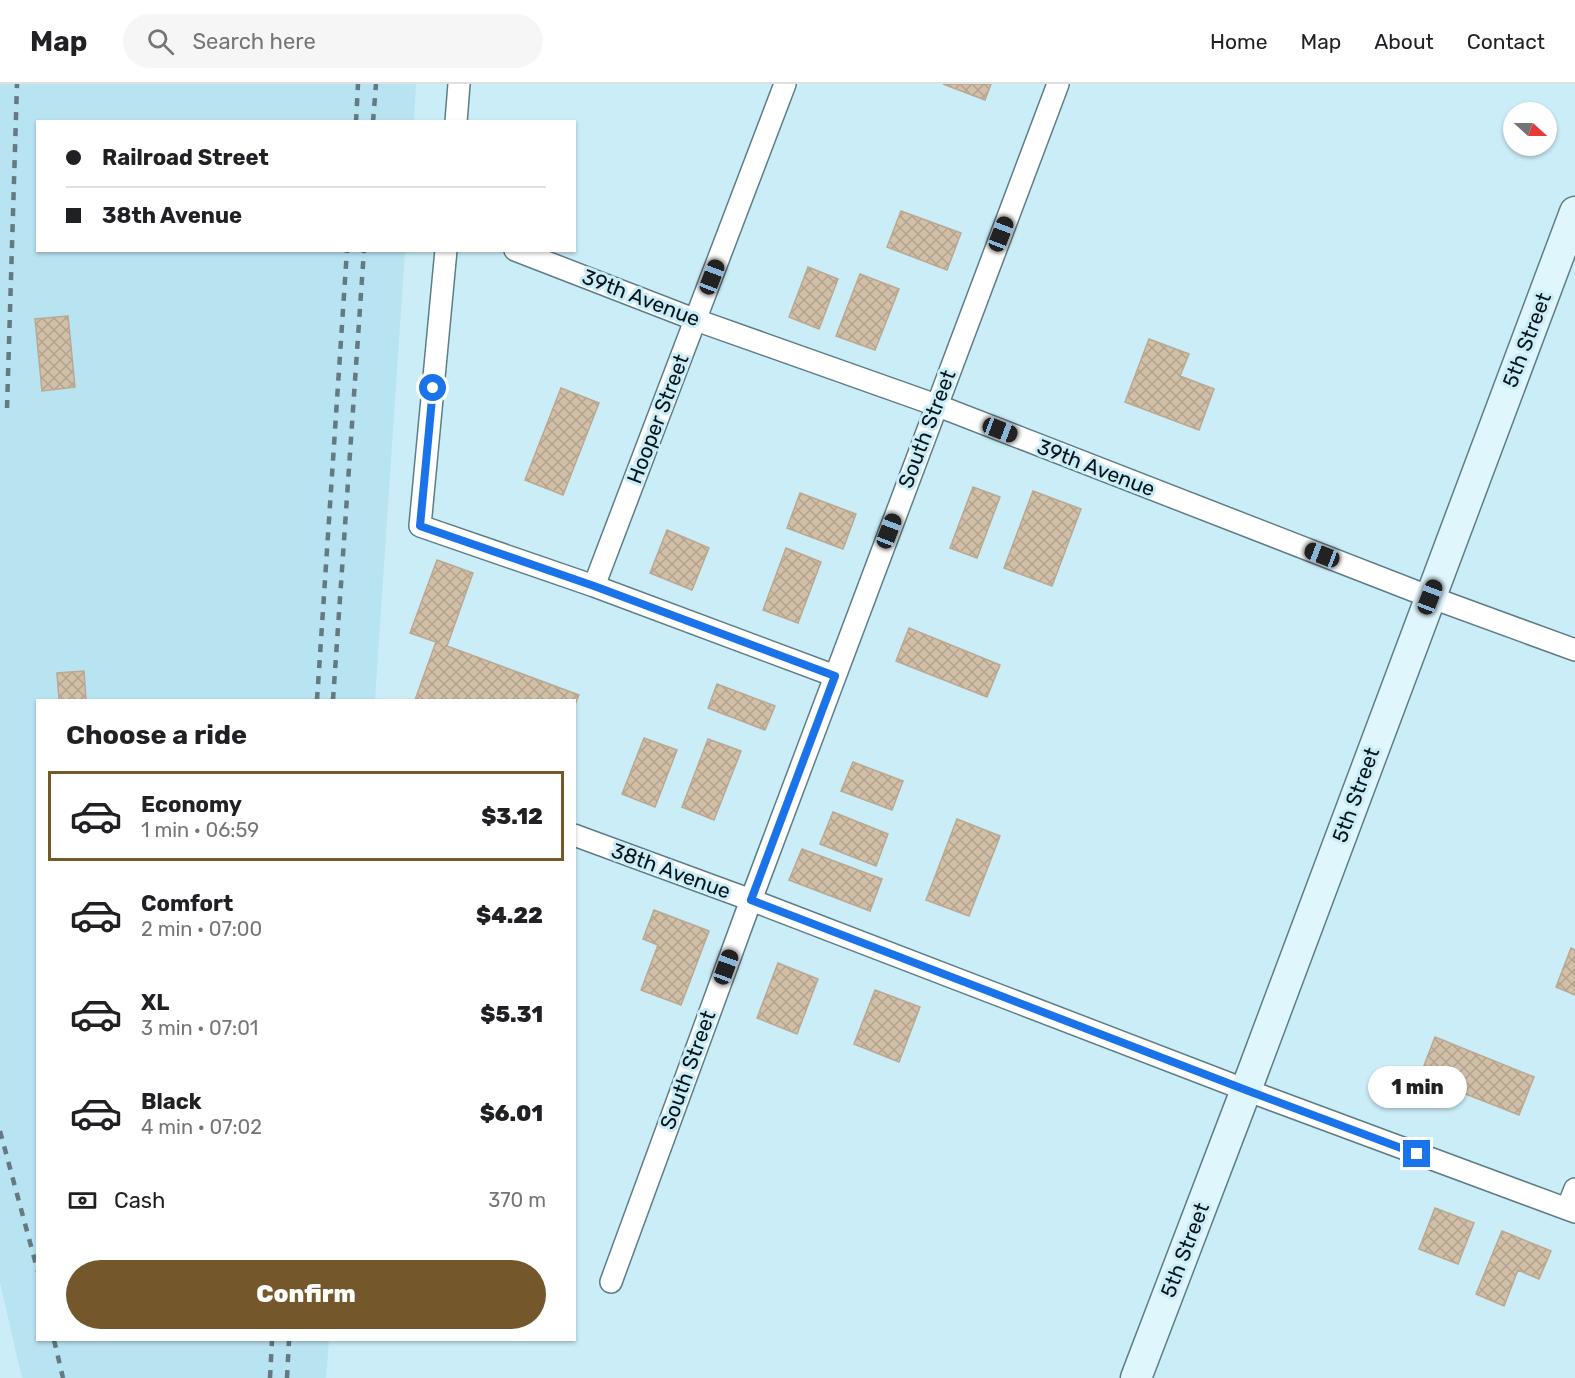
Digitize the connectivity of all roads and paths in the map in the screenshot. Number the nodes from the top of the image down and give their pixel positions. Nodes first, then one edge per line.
1 (459, 84) edge
2 (785, 84) edge
3 (1058, 84) edge
4 (456, 120) edge
5 (1575, 212) edge
6 (446, 252) edge
7 (520, 252) edge
8 (696, 320) junction
9 (936, 405) junction
10 (594, 586) junction
11 (1430, 597) junction
12 (1575, 650) edge
13 (835, 676) junction
14 (576, 836) edge
15 (751, 900) junction
16 (1246, 1090) junction
17 (1575, 1189) edge
18 (1571, 1211) edge
19 (611, 1282) dead end
20 (1136, 1378) edge

1 - 4 street
2 - 8 street, Hooper Street
3 - 9 street, South Street
5 - 11 street, 5th Street
6 - 10 street
7 - 8 street, 39th Avenue
8 - 9 street, 39th Avenue
8 - 10 street, Hooper Street
9 - 11 street, 39th Avenue
9 - 13 street, South Street
10 - 13 street
11 - 12 street, 39th Avenue
11 - 16 street, 5th Street
13 - 15 street, South Street
14 - 15 street, 38th Avenue
15 - 16 street, 38th Avenue
15 - 19 street, South Street
16 - 18 street, 38th Avenue
16 - 20 street, 5th Street
17 - 18 street

